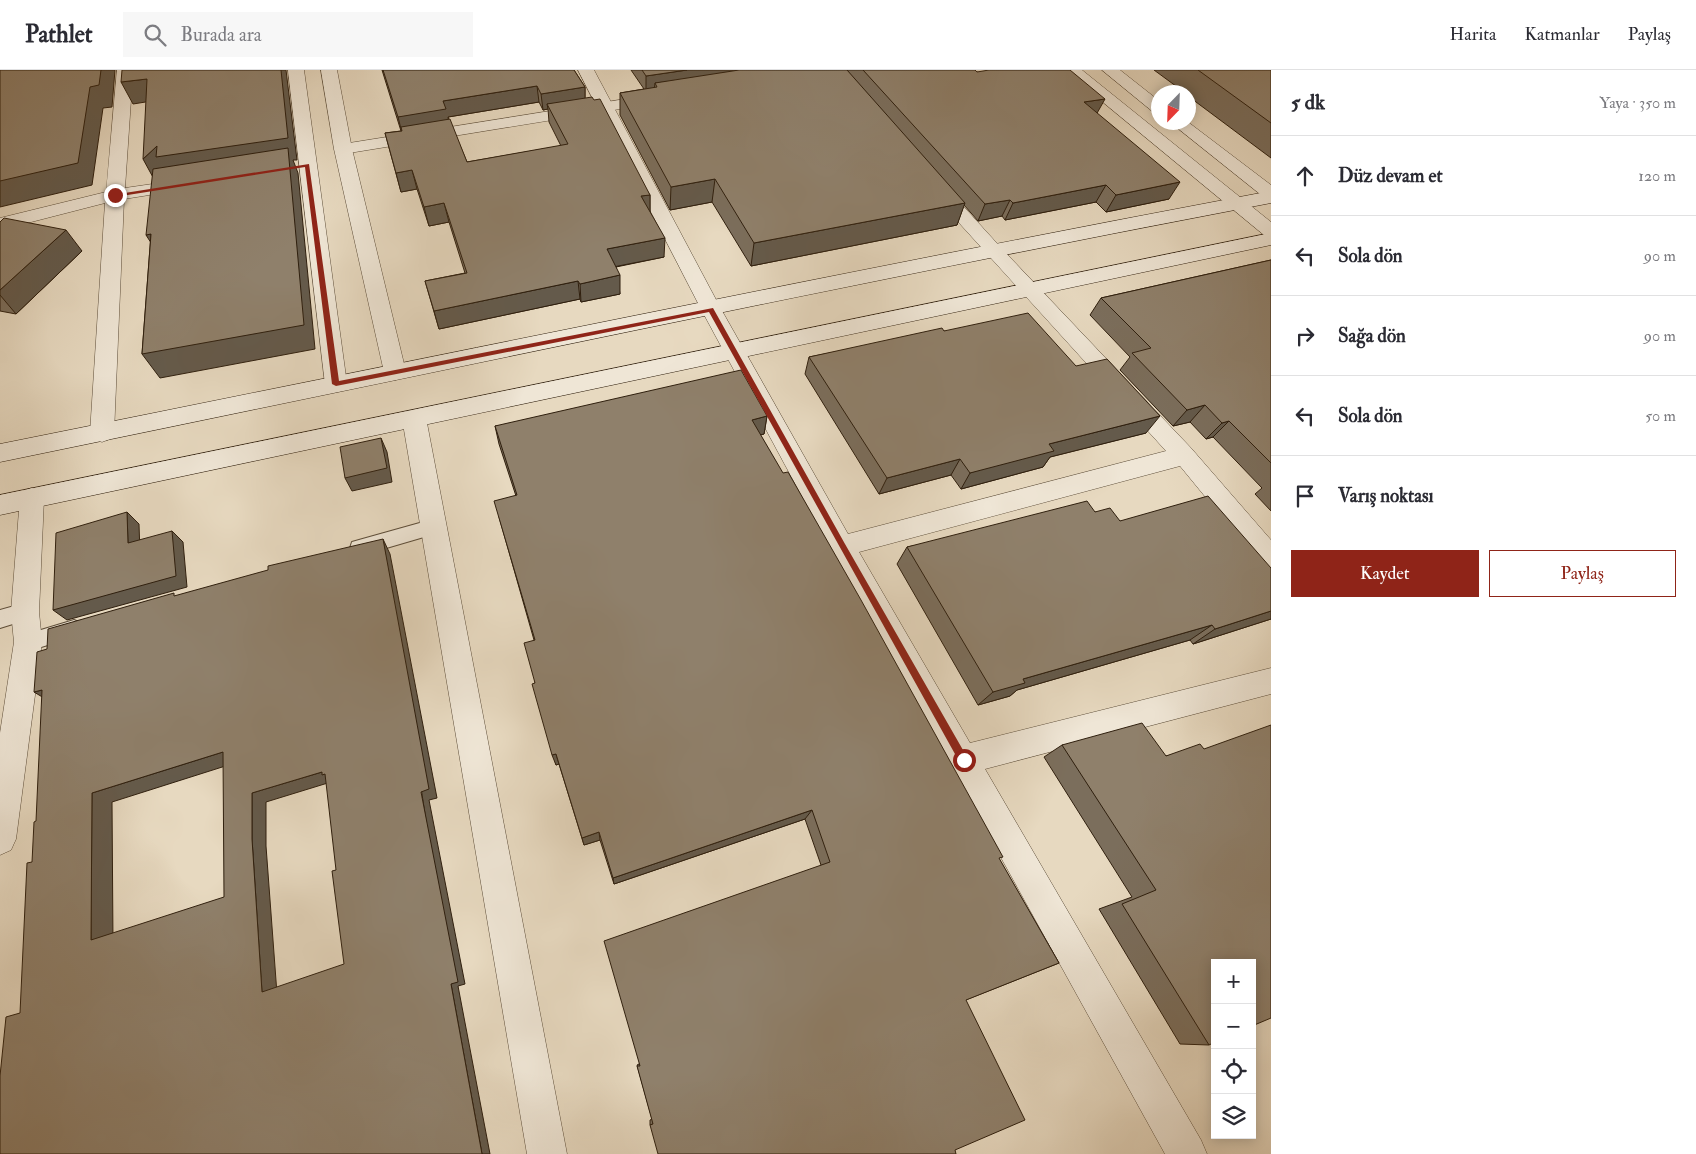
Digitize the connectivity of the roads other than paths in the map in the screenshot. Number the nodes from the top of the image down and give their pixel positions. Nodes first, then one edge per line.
1 (125, 70) edge
2 (296, 70) edge
3 (329, 70) edge
4 (586, 70) edge
5 (1072, 70) edge
6 (1110, 70) edge
7 (673, 96) edge
8 (1151, 102) edge
9 (605, 107) junction
10 (1188, 130) edge
11 (343, 149) junction
12 (307, 165) junction
13 (288, 168) edge
14 (926, 175) edge
15 (201, 182) edge
16 (115, 195) junction
17 (1271, 196) edge
18 (1236, 204) junction
19 (0, 224) edge
20 (1271, 231) edge
21 (1271, 238) edge
22 (991, 250) junction
23 (1031, 290) junction
24 (711, 309) junction
25 (736, 352) junction
26 (395, 372) junction
27 (336, 384) junction
28 (414, 418) junction
29 (102, 433) junction
30 (0, 454) edge
31 (1184, 456) junction
32 (32, 498) junction
33 (0, 505) edge
34 (434, 527) junction
35 (842, 546) junction
36 (340, 554) edge
37 (1271, 558) edge
38 (13, 616) edge
39 (94, 623) edge
40 (28, 642) junction
41 (1271, 681) edge
42 (964, 760) junction
43 (0, 839) edge
44 (547, 1154) edge
45 (1187, 1154) edge

1 - 16 street
2 - 12 street
3 - 11 street
4 - 9 street
5 - 18 street
6 - 8 street
7 - 9 street
9 - 11 street
9 - 24 street
10 - 17 street
11 - 26 street
12 - 13 street
12 - 27 street
14 - 22 street
15 - 16 street
16 - 19 street
16 - 29 street
17 - 18 street
18 - 20 street
18 - 22 street
21 - 23 street
22 - 23 street
22 - 24 street
23 - 25 street
23 - 31 street
24 - 25 street
24 - 26 street
25 - 28 street
25 - 35 street
26 - 27 street
27 - 29 street
28 - 32 street
28 - 34 street
29 - 30 street
31 - 35 street
31 - 37 street
32 - 33 street
32 - 38 street
34 - 36 lane
34 - 44 street
35 - 42 street
38 - 40 street
39 - 40 lane
40 - 43 street
41 - 42 street
42 - 45 street

